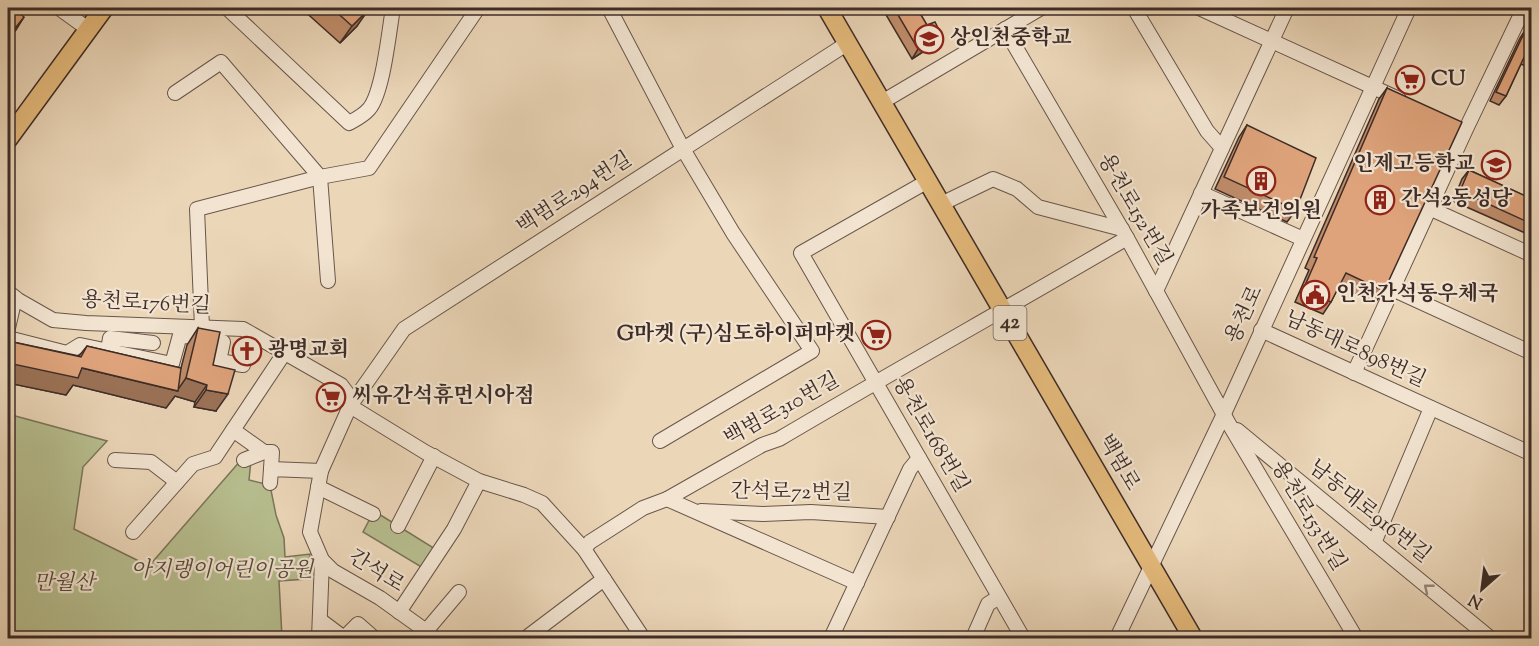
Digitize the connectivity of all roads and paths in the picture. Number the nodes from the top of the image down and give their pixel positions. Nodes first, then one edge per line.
1 (59, 8) edge
2 (104, 8) edge
3 (227, 8) edge
4 (393, 8) edge
5 (478, 8) edge
6 (609, 8) edge
7 (827, 8) edge
8 (1041, 8) edge
9 (1134, 8) edge
10 (1199, 8) edge
11 (1287, 8) edge
12 (1409, 8) edge
13 (1524, 8) edge
14 (88, 29) junction
15 (1005, 29) junction
16 (1272, 40) junction
17 (848, 43) junction
18 (1372, 88) junction
19 (175, 93) dead end
20 (882, 102) junction
21 (1414, 106) edge
22 (8, 139) edge
23 (1222, 148) junction
24 (683, 149) junction
25 (320, 177) junction
26 (928, 181) junction
27 (1201, 193) junction
28 (941, 204) junction
29 (1430, 208) junction
30 (1124, 233) junction
31 (1303, 239) junction
32 (1532, 255) edge
33 (328, 281) dead end
34 (1392, 289) junction
35 (1156, 291) junction
36 (11, 295) edge
37 (1003, 310) junction
38 (202, 327) junction
39 (8, 328) edge
40 (1262, 330) junction
41 (8, 338) edge
42 (153, 343) dead end
43 (108, 351) junction
44 (285, 352) junction
45 (1532, 353) edge
46 (243, 365) dead end
47 (1354, 373) junction
48 (876, 382) junction
49 (350, 406) junction
50 (1431, 408) junction
51 (1225, 418) junction
52 (233, 430) junction
53 (660, 441) dead end
54 (264, 452) junction
55 (1532, 454) edge
56 (434, 456) junction
57 (919, 458) junction
58 (115, 460) dead end
59 (244, 460) dead end
60 (271, 469) junction
61 (321, 471) junction
62 (479, 480) junction
63 (177, 482) junction
64 (270, 483) dead end
65 (318, 487) junction
66 (667, 499) junction
67 (694, 511) junction
68 (373, 514) dead end
69 (888, 517) junction
70 (398, 526) dead end
71 (133, 532) dead end
72 (1374, 543) junction
73 (584, 549) junction
74 (322, 560) junction
75 (1151, 565) junction
76 (604, 579) junction
77 (856, 583) junction
78 (459, 592) dead end
79 (999, 597) junction
80 (399, 612) junction
81 (320, 620) junction
82 (430, 635) edge
83 (319, 639) edge
84 (344, 639) edge
85 (374, 639) edge
86 (526, 639) edge
87 (643, 639) edge
88 (831, 639) edge
89 (973, 639) edge
90 (1023, 639) edge
91 (1117, 639) edge
92 (1193, 639) edge
93 (1356, 639) edge
94 (1490, 639) edge

1 - 14 street
2 - 14 main road
3 - 4 street
5 - 25 street
6 - 24 street
7 - 17 main road, 백범로 / 42
8 - 15 street
9 - 23 street
10 - 16 street
11 - 16 street
12 - 18 street, 용천로
13 - 29 street
14 - 22 main road
15 - 20 street
15 - 30 street, 용천로152번길
16 - 18 street
16 - 23 street
17 - 20 main road, 백범로 / 42
17 - 24 street, 백범로294번길
18 - 21 street
18 - 31 street, 용천로
19 - 25 street
20 - 26 main road, 백범로 / 42
23 - 27 street
24 - 49 street, 백범로294번길
24 - 53 street
25 - 33 street
25 - 38 street
26 - 28 main road, 백범로 / 42
26 - 48 street, 용천로168번길
27 - 31 street
27 - 35 street
28 - 30 street
28 - 37 main road, 백범로 / 42
29 - 32 street
29 - 34 street
30 - 35 street, 용천로152번길
30 - 37 street
31 - 40 street, 용천로
34 - 45 street
34 - 47 street
35 - 51 street, 용천로152번길
36 - 38 street, 용천로176번길
36 - 39 street
37 - 48 street, 백범로310번길
37 - 75 main road, 백범로 / 42
38 - 44 street, 용천로176번길
40 - 47 street, 남동대로898번길
40 - 51 street, 용천로
41 - 43 street
42 - 43 street
43 - 46 street
44 - 49 street, 용천로176번길
44 - 52 street
47 - 50 street, 남동대로898번길
48 - 57 street, 용천로168번길
48 - 66 street, 백범로310번길
49 - 56 street
49 - 61 street, 간석로
50 - 55 street, 남동대로898번길
50 - 72 street, 남동대로898번길
51 - 72 street, 남동대로916번길
51 - 75 street, 용천로
51 - 93 street, 용천로153번길
52 - 54 street
52 - 63 street
54 - 59 street
54 - 60 street
56 - 62 street
56 - 70 street
57 - 69 street
57 - 79 street, 용천로168번길
58 - 63 street
60 - 61 street
60 - 64 street
61 - 65 street, 간석로
62 - 73 street
62 - 80 street
63 - 71 street
65 - 68 street
65 - 74 street, 간석로
66 - 67 street, 간석로72번길
66 - 73 street, 백범로310번길
67 - 69 street, 간석로72번길
67 - 77 street, 간석로72번길
69 - 77 street
94 -> 72 street, 남동대로916번길
73 - 76 street
74 - 80 street, 간석로
74 - 81 street
75 - 91 street, 용천로
75 - 92 main road, 백범로 / 42
76 - 86 street
76 - 87 street
77 - 88 street
78 - 82 street, 간석로
79 - 89 street
79 - 90 street, 용천로168번길
80 - 82 street, 간석로
81 - 83 street
81 - 84 street
84 - 85 street

